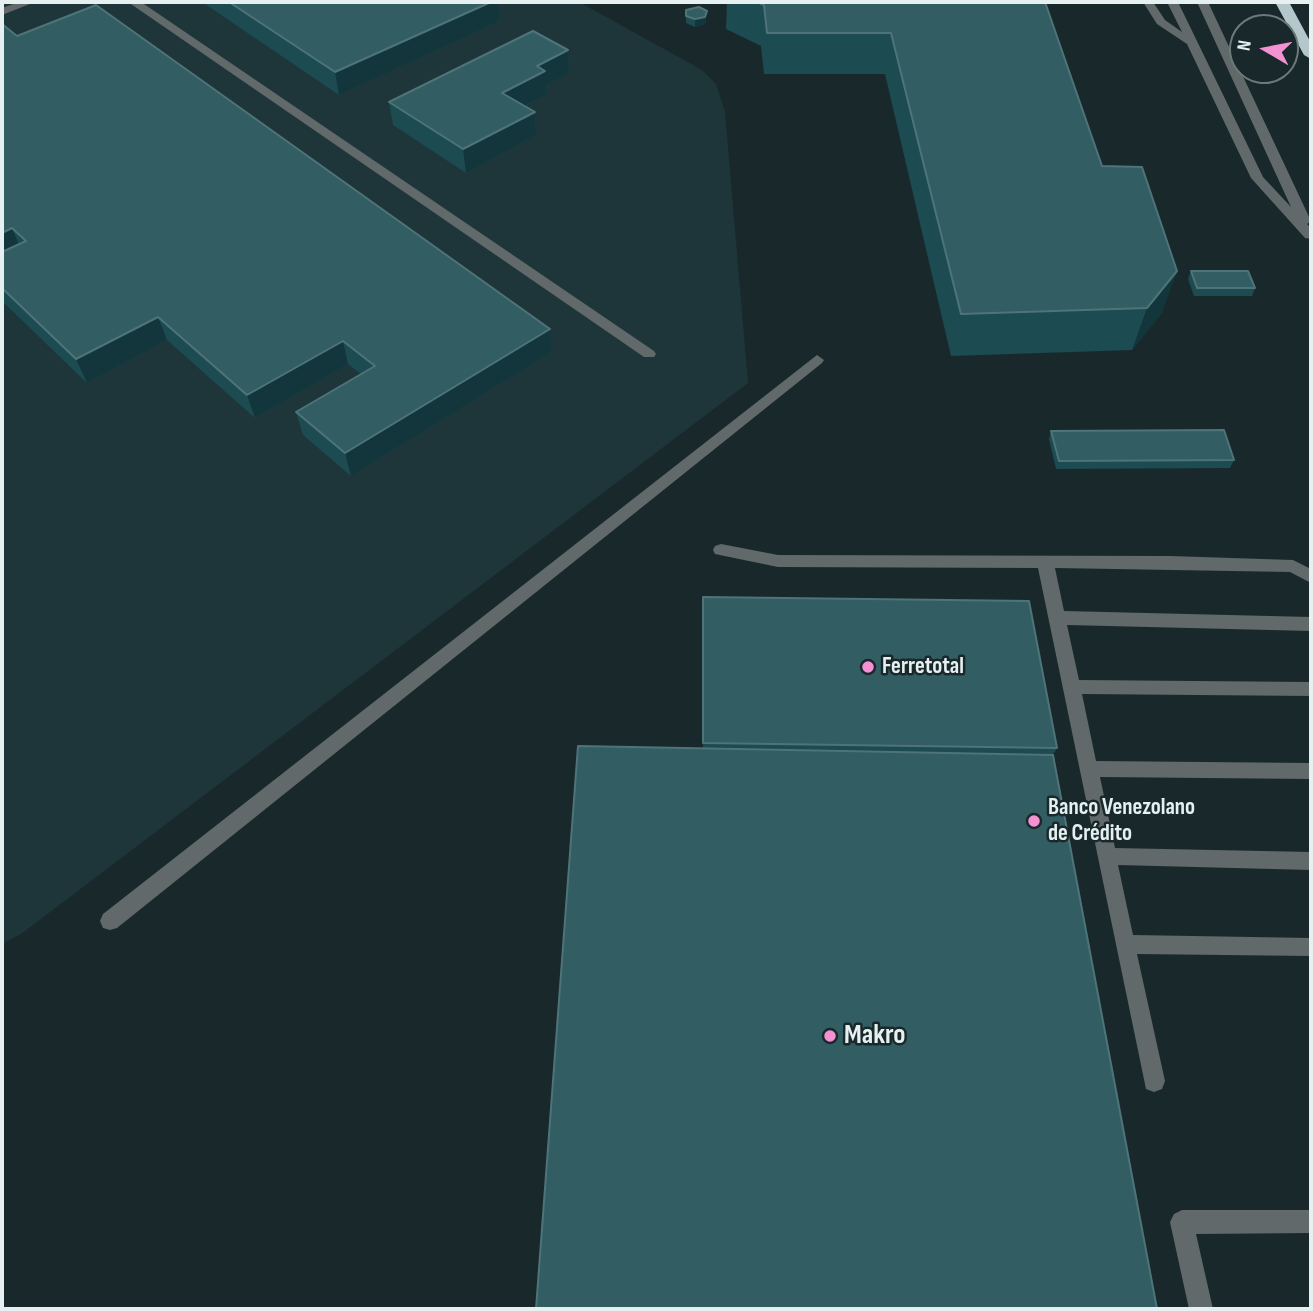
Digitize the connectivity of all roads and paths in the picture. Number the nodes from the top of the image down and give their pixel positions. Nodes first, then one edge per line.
1 (29, 2) edge
2 (134, 2) edge
3 (1149, 2) edge
4 (1173, 2) edge
5 (1203, 2) edge
6 (1283, 2) edge
7 (2, 12) edge
8 (1192, 42) junction
9 (1311, 55) edge
10 (1311, 236) edge
11 (649, 354) dead end
12 (817, 360) dead end
13 (722, 550) dead end
14 (1045, 562) junction
15 (1311, 578) edge
16 (1056, 618) junction
17 (1311, 624) edge
18 (1071, 687) junction
19 (1311, 689) edge
20 (1088, 769) junction
21 (1311, 771) edge
22 (1107, 856) junction
23 (1311, 861) edge
24 (110, 921) dead end
25 (1125, 944) junction
26 (1311, 947) edge
27 (1154, 1081) dead end
28 (1311, 1222) edge
29 (1201, 1309) edge

1 - 7 street
2 - 11 street
3 - 8 street
4 - 8 street
5 - 10 street
6 - 9 highway
8 - 10 street
12 - 24 street
13 - 14 street
14 - 15 street
14 - 16 street
16 - 17 street
16 - 18 street
18 - 19 street
18 - 20 street
20 - 21 street
20 - 22 street
22 - 23 street
22 - 25 street
25 - 26 street
25 - 27 street
28 - 29 street

